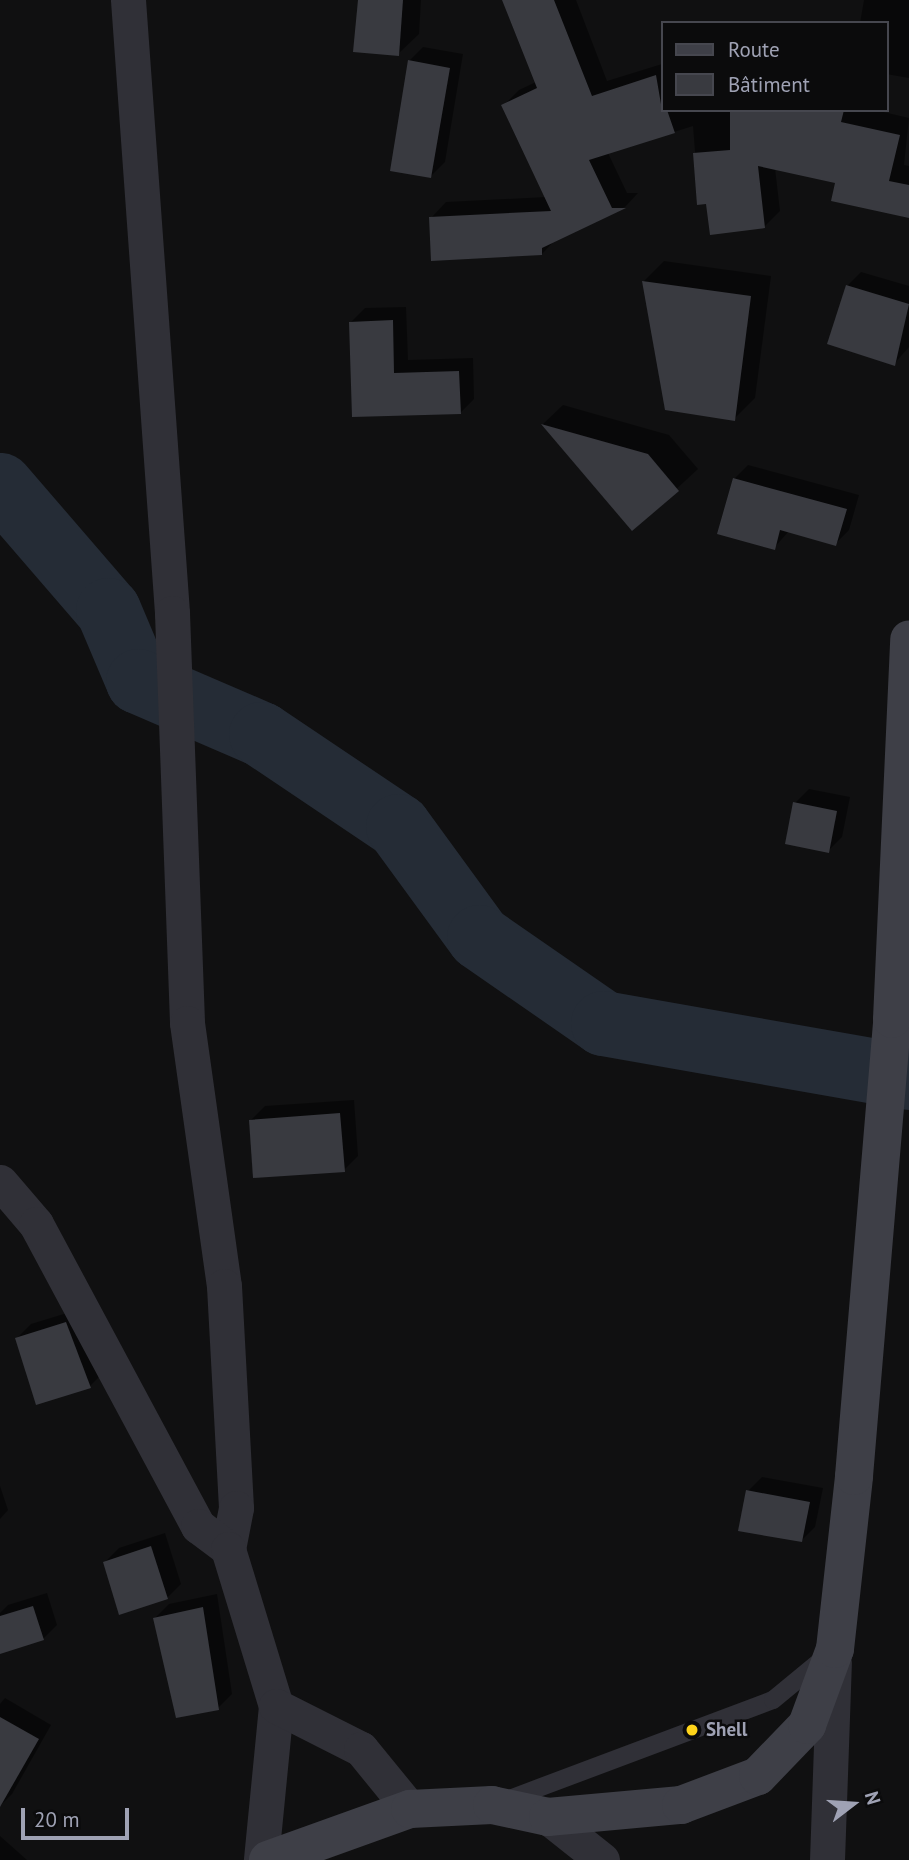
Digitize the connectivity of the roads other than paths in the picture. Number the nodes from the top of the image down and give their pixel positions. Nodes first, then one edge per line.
1 (128, 0) edge
2 (909, 639) edge
3 (907, 689) edge
4 (0, 1182) edge
5 (228, 1549) junction
6 (835, 1649) junction
7 (276, 1706) junction
8 (492, 1805) junction
9 (410, 1810) junction
10 (548, 1817) junction
11 (261, 1860) edge
12 (268, 1860) edge
13 (602, 1860) edge
14 (827, 1860) edge

1 - 5 street
2 - 3 main road
3 - 6 main road
4 - 5 street
5 - 7 street
6 - 8 lane
6 - 10 main road
6 - 14 street
7 - 9 street
7 - 11 street
8 - 9 main road
8 - 10 main road
9 - 12 main road
10 - 13 street

